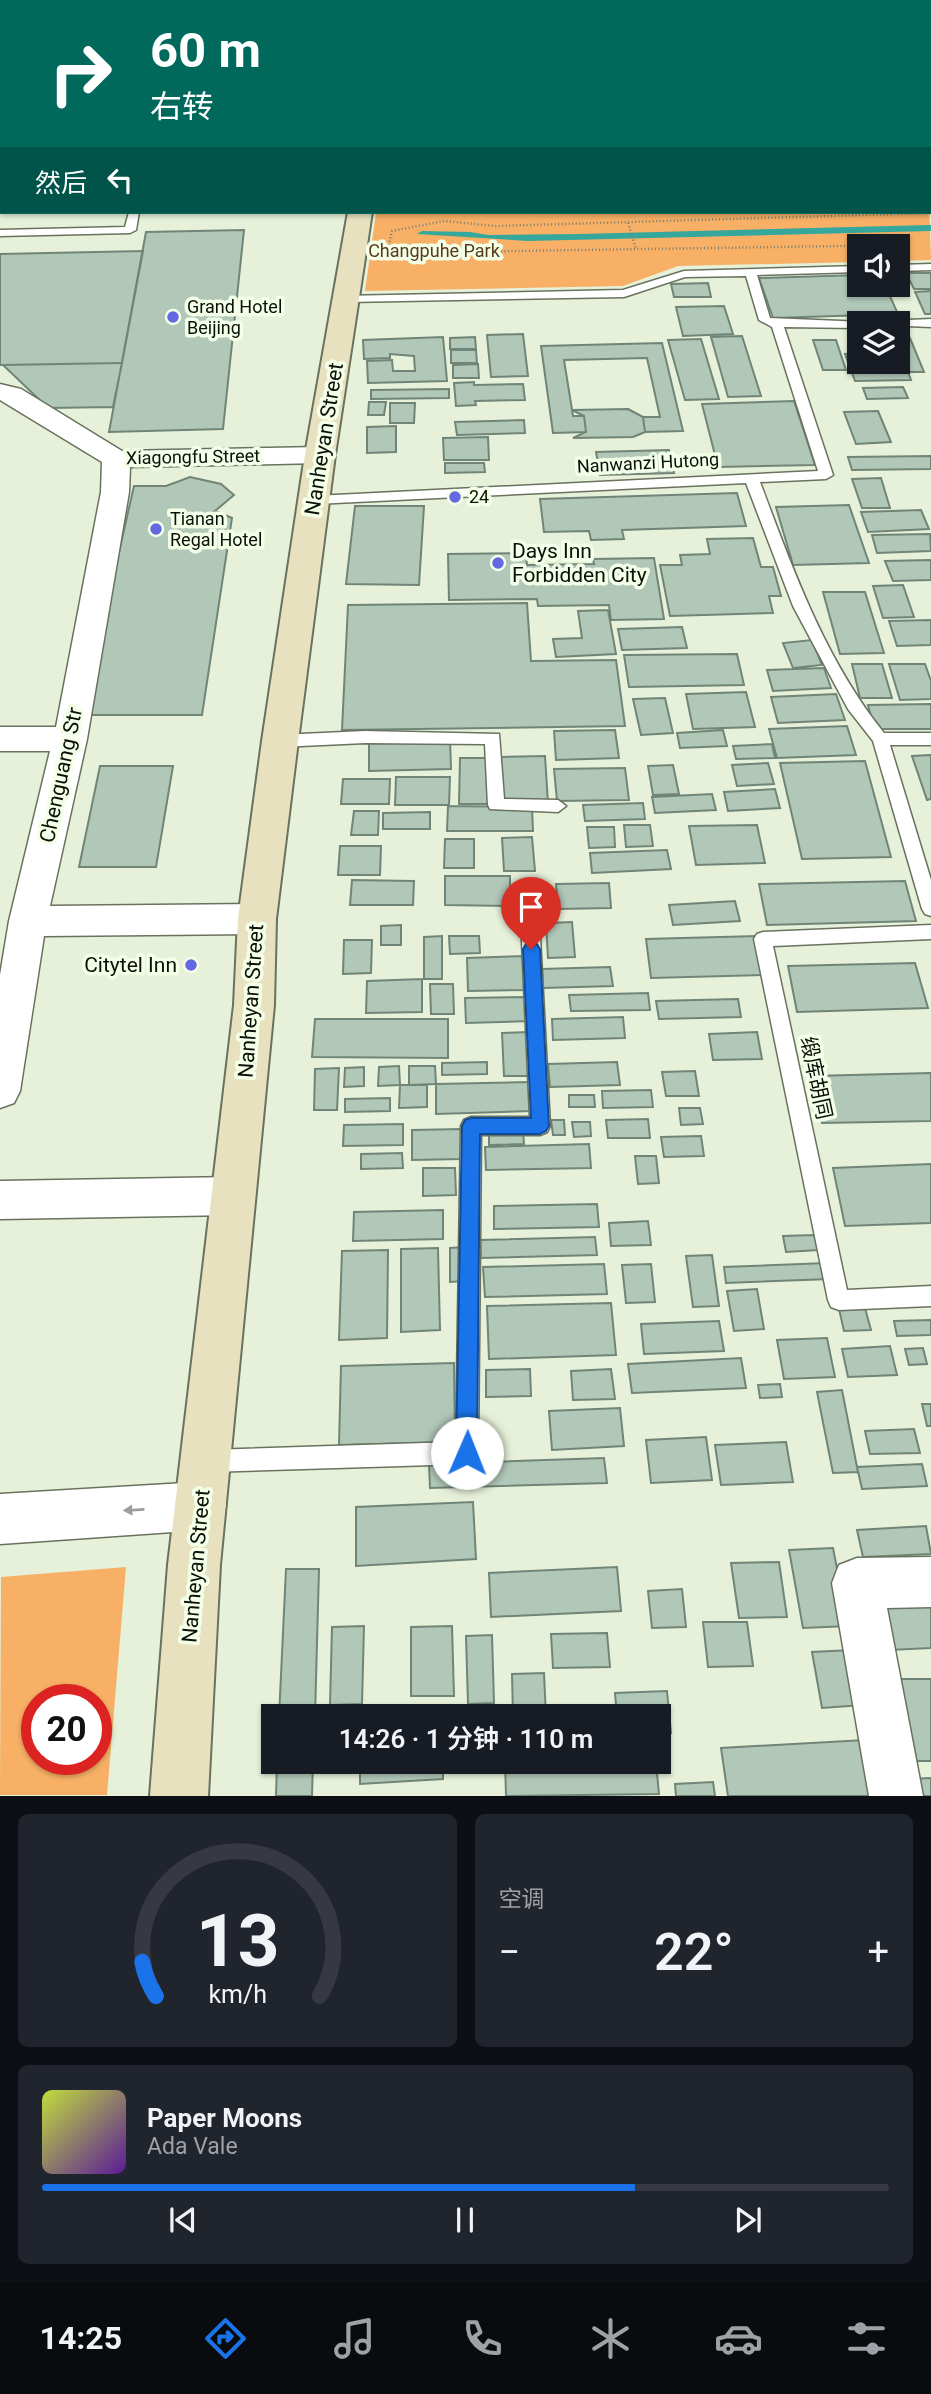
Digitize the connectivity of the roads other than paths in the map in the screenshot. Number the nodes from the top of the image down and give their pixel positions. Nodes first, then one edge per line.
1 (134, 214) edge
2 (361, 214) edge
3 (0, 233) edge
4 (931, 267) edge
5 (910, 268) edge
6 (847, 269) edge
7 (750, 271) junction
8 (347, 298) junction
9 (910, 323) edge
10 (931, 323) edge
11 (847, 324) edge
12 (777, 325) junction
13 (0, 392) edge
14 (320, 455) junction
15 (116, 459) junction
16 (751, 477) junction
17 (315, 500) junction
18 (70, 738) junction
19 (0, 739) edge
20 (931, 739) edge
21 (880, 740) junction
22 (280, 741) junction
23 (558, 806) dead end
24 (529, 898) dead end
25 (931, 909) edge
26 (257, 919) junction
27 (28, 921) junction
28 (931, 932) edge
29 (0, 1091) edge
30 (233, 1196) junction
31 (0, 1200) edge
32 (931, 1296) edge
33 (204, 1484) junction
34 (0, 1519) edge
35 (931, 1582) edge
36 (179, 1796) edge
37 (896, 1796) edge

1 - 3 lane
2 - 8 main road, Nanheyan Street
4 - 5 lane
6 - 7 lane
7 - 8 lane
7 - 12 lane
8 - 14 main road, Nanheyan Street
9 - 10 lane
11 - 12 lane
12 - 16 lane, Nanwanzi Hutong
13 - 15 street, Xiagongfu Street
14 - 15 street, Xiagongfu Street
14 - 17 main road, Nanheyan Street
15 - 18 street, Chenguang Str
16 - 17 lane, Nanwanzi Hutong
16 - 21 lane
17 - 22 main road, Nanheyan Street
18 - 19 street
18 - 27 street, Chenguang Str
20 - 21 lane
21 - 25 lane
22 - 23 lane
22 - 26 main road, Nanheyan Street
24 - 33 lane
26 - 27 street
26 - 30 main road, Nanheyan Street
27 - 29 street, Chenguang Str
28 - 32 lane, 缎库胡同
30 - 31 street
30 - 33 main road, Nanheyan Street
33 -> 34 street
33 - 36 main road, Nanheyan Street
35 - 37 street

